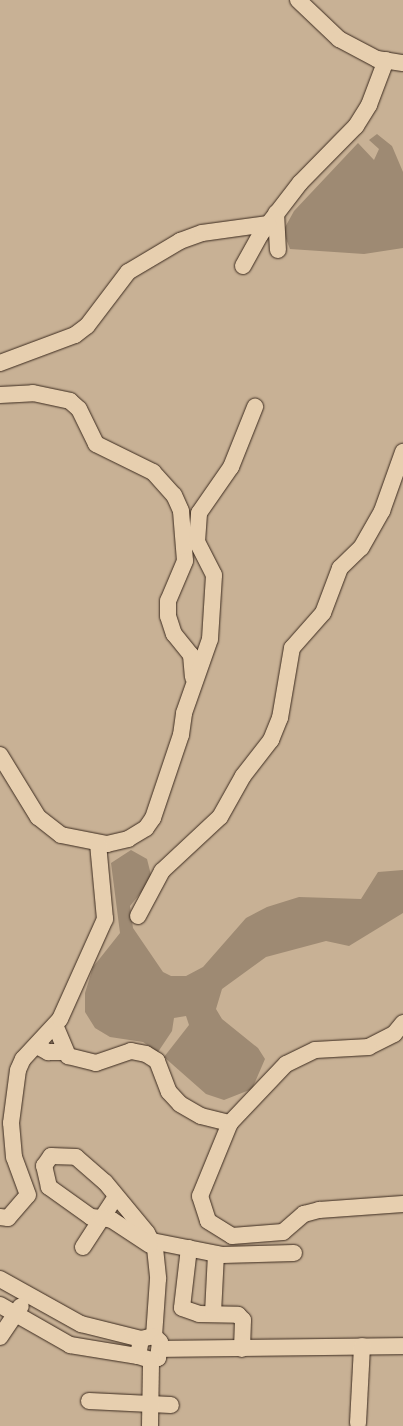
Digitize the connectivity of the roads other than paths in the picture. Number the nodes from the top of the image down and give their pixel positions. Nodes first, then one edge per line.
1 (298, 0) edge
2 (386, 60) junction
3 (403, 63) edge
4 (272, 219) junction
5 (278, 250) dead end
6 (243, 266) dead end
7 (0, 363) edge
8 (0, 395) edge
9 (255, 407) dead end
10 (403, 452) edge
11 (181, 511) junction
12 (199, 513) junction
13 (174, 724) dead end
14 (0, 755) edge
15 (98, 843) junction
16 (138, 916) dead end
17 (402, 1024) edge
18 (55, 1025) junction
19 (37, 1046) junction
20 (65, 1052) junction
21 (8, 1078) edge
22 (230, 1123) junction
23 (115, 1198) junction
24 (403, 1204) edge
25 (0, 1217) edge
26 (102, 1218) junction
27 (153, 1244) junction
28 (83, 1247) dead end
29 (189, 1248) junction
30 (294, 1253) dead end
31 (216, 1254) junction
32 (0, 1279) edge
33 (29, 1295) junction
34 (0, 1304) edge
35 (213, 1313) junction
36 (16, 1314) junction
37 (0, 1337) edge
38 (362, 1346) junction
39 (403, 1346) edge
40 (149, 1348) junction
41 (242, 1348) junction
42 (89, 1401) dead end
43 (150, 1403) junction
44 (171, 1405) dead end
45 (358, 1423) dead end
46 (150, 1426) edge

1 - 2 lane
2 - 3 lane
2 - 4 lane
4 - 5 lane
4 - 6 lane
4 - 7 lane
8 - 11 lane
9 - 12 lane
10 - 16 lane
11 - 12 lane
11 - 13 lane
12 - 15 lane
14 - 15 lane
15 - 18 lane
17 - 22 lane
18 - 19 lane
18 - 20 lane
19 - 20 lane
19 - 21 lane
20 - 22 lane
21 - 25 lane
22 - 24 lane
23 - 26 lane
23 - 26 lane
23 - 27 lane
26 - 27 lane
26 - 28 lane
27 - 29 lane
27 - 40 lane
29 - 31 lane
29 - 35 lane
30 - 31 lane
31 - 35 lane
32 - 33 lane
33 - 36 lane
33 - 40 lane
34 - 36 lane
35 - 41 lane
36 - 37 lane
36 - 40 lane
38 - 39 lane
38 - 41 lane
38 - 45 lane
40 - 41 lane
40 - 43 lane
42 - 43 lane
43 - 44 lane
43 - 46 lane

